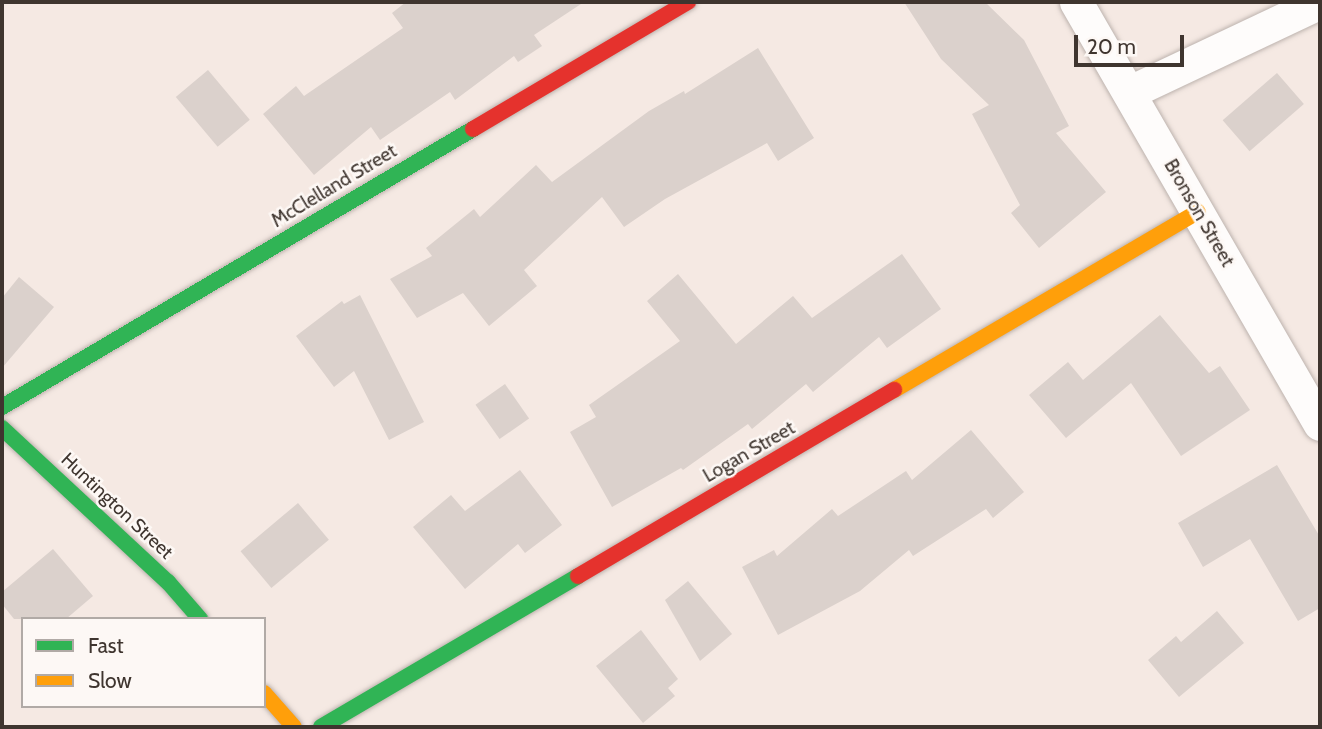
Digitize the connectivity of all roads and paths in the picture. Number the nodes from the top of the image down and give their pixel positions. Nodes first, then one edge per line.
1 (688, 2) edge
2 (1076, 2) edge
3 (1320, 2) edge
4 (1130, 92) junction
5 (1198, 212) junction
6 (2, 407) edge
7 (1320, 424) edge
8 (2, 428) edge
9 (198, 617) edge
10 (266, 695) edge
11 (294, 727) edge
12 (321, 727) edge

1 - 6 street, McClelland Street
2 - 4 street, Bronson Street
3 - 4 street
4 - 5 street, Bronson Street
5 - 7 street, Bronson Street
5 - 12 street, Logan Street
8 - 9 street, Huntington Street
10 - 11 street

